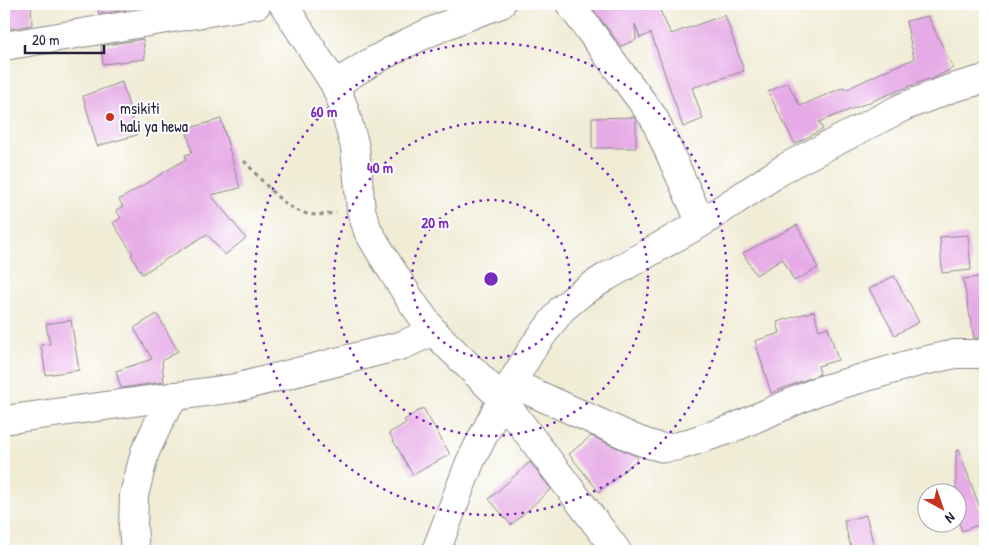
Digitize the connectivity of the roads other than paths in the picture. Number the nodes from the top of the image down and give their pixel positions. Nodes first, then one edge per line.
1 (257, 4) edge
2 (283, 4) edge
3 (502, 4) edge
4 (570, 4) edge
5 (4, 46) edge
6 (985, 79) edge
7 (335, 85) junction
8 (701, 223) junction
9 (433, 330) junction
10 (985, 354) edge
11 (507, 391) junction
12 (175, 396) junction
13 (4, 420) edge
14 (136, 551) edge
15 (436, 551) edge
16 (617, 551) edge

1 - 5 street
2 - 7 street
3 - 7 street
4 - 8 street
6 - 8 street
7 - 9 street
8 - 11 street
9 - 11 street
9 - 12 street
10 - 11 street
11 - 15 street
11 - 16 street
12 - 13 street
12 - 14 street

